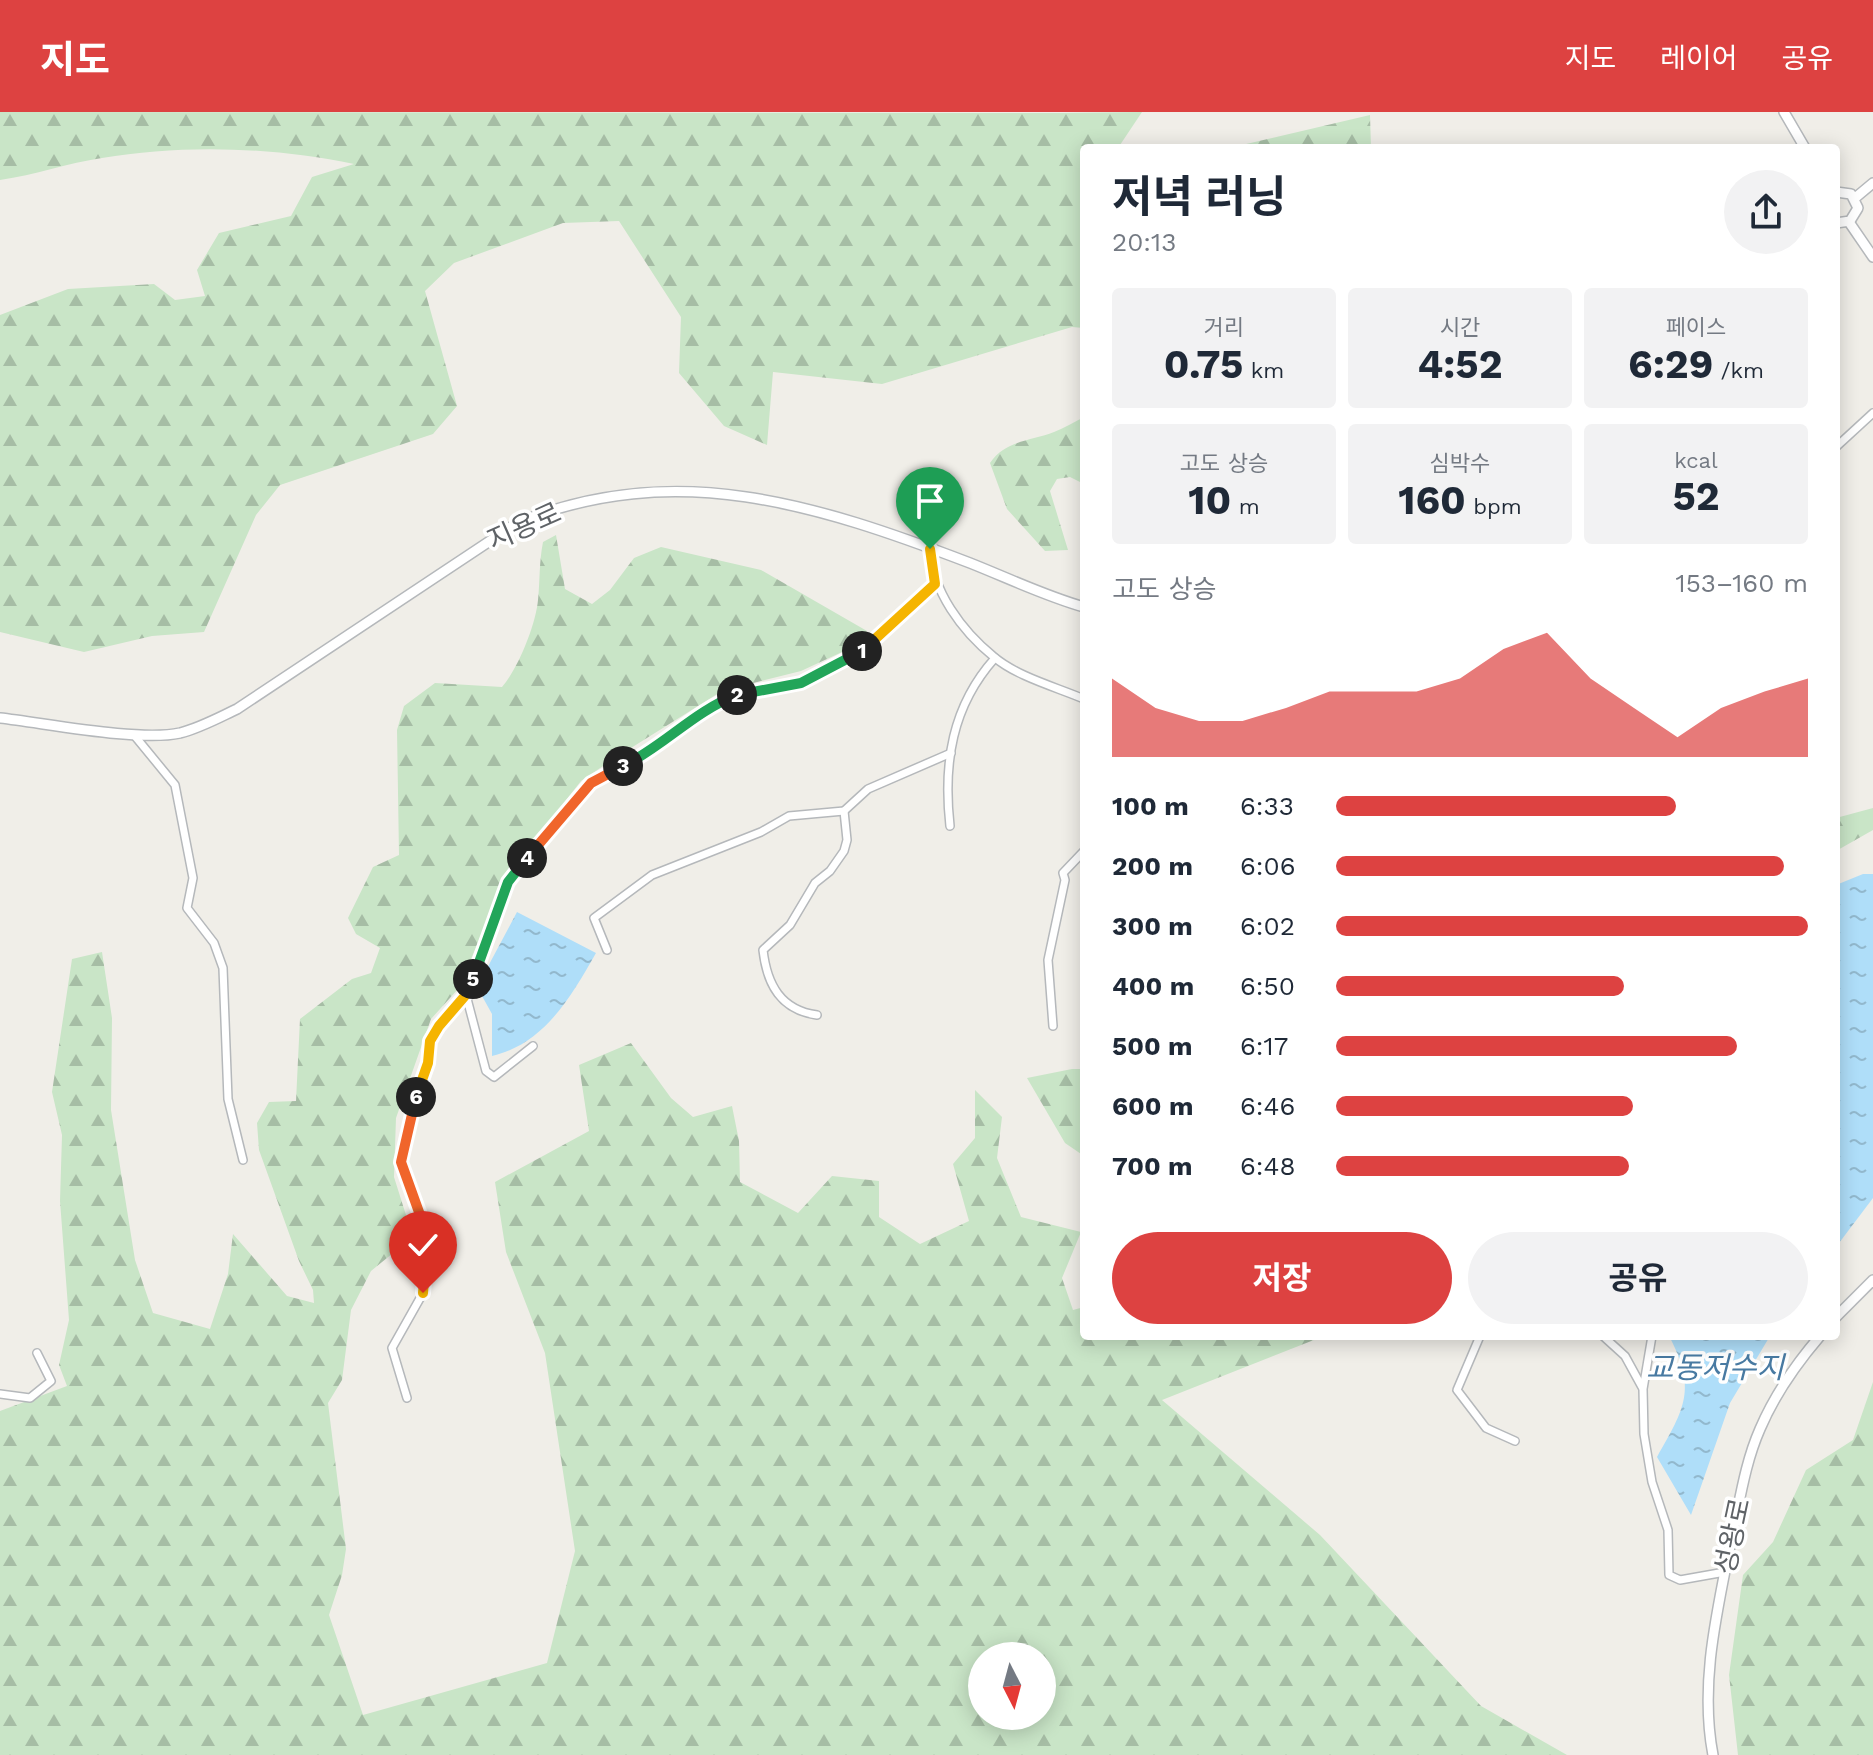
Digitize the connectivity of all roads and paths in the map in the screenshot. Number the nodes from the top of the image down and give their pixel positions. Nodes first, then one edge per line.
1 (1784, 112) edge
2 (1803, 144) edge
3 (1873, 183) edge
4 (1840, 192) edge
5 (1855, 198) junction
6 (1849, 222) junction
7 (1840, 223) edge
8 (1873, 257) edge
9 (1873, 413) edge
10 (1840, 443) edge
11 (930, 549) junction
12 (935, 584) junction
13 (1080, 605) edge
14 (995, 658) junction
15 (1080, 697) edge
16 (0, 718) edge
17 (132, 733) junction
18 (951, 753) junction
19 (844, 811) junction
20 (950, 826) dead end
21 (1080, 855) edge
22 (607, 950) dead end
23 (466, 993) junction
24 (817, 1015) dead end
25 (1053, 1026) dead end
26 (533, 1046) dead end
27 (243, 1160) dead end
28 (1873, 1280) edge
29 (1840, 1313) edge
30 (1478, 1340) edge
31 (1607, 1340) edge
32 (1651, 1340) edge
33 (1817, 1340) edge
34 (37, 1353) dead end
35 (1643, 1389) junction
36 (0, 1394) edge
37 (407, 1398) dead end
38 (1515, 1441) dead end
39 (1725, 1572) junction
40 (1713, 1755) edge

1 - 2 street
3 - 5 street
4 - 5 street
5 - 6 street
6 - 7 street
6 - 8 street
9 - 10 street
11 - 12 street
11 - 13 street, 지용로
11 - 17 street, 지용로
12 - 14 street
12 - 23 street
14 - 15 street
14 - 18 street
16 - 17 street, 지용로
17 - 27 street
18 - 19 street
18 - 20 street
19 - 22 street
19 - 24 street
21 - 25 street
23 - 26 street
23 - 37 street
28 - 29 street
30 - 38 street
31 - 35 street
32 - 35 street
33 - 39 street, 성왕로
34 - 36 street
35 - 39 street
39 - 40 street, 성왕로

